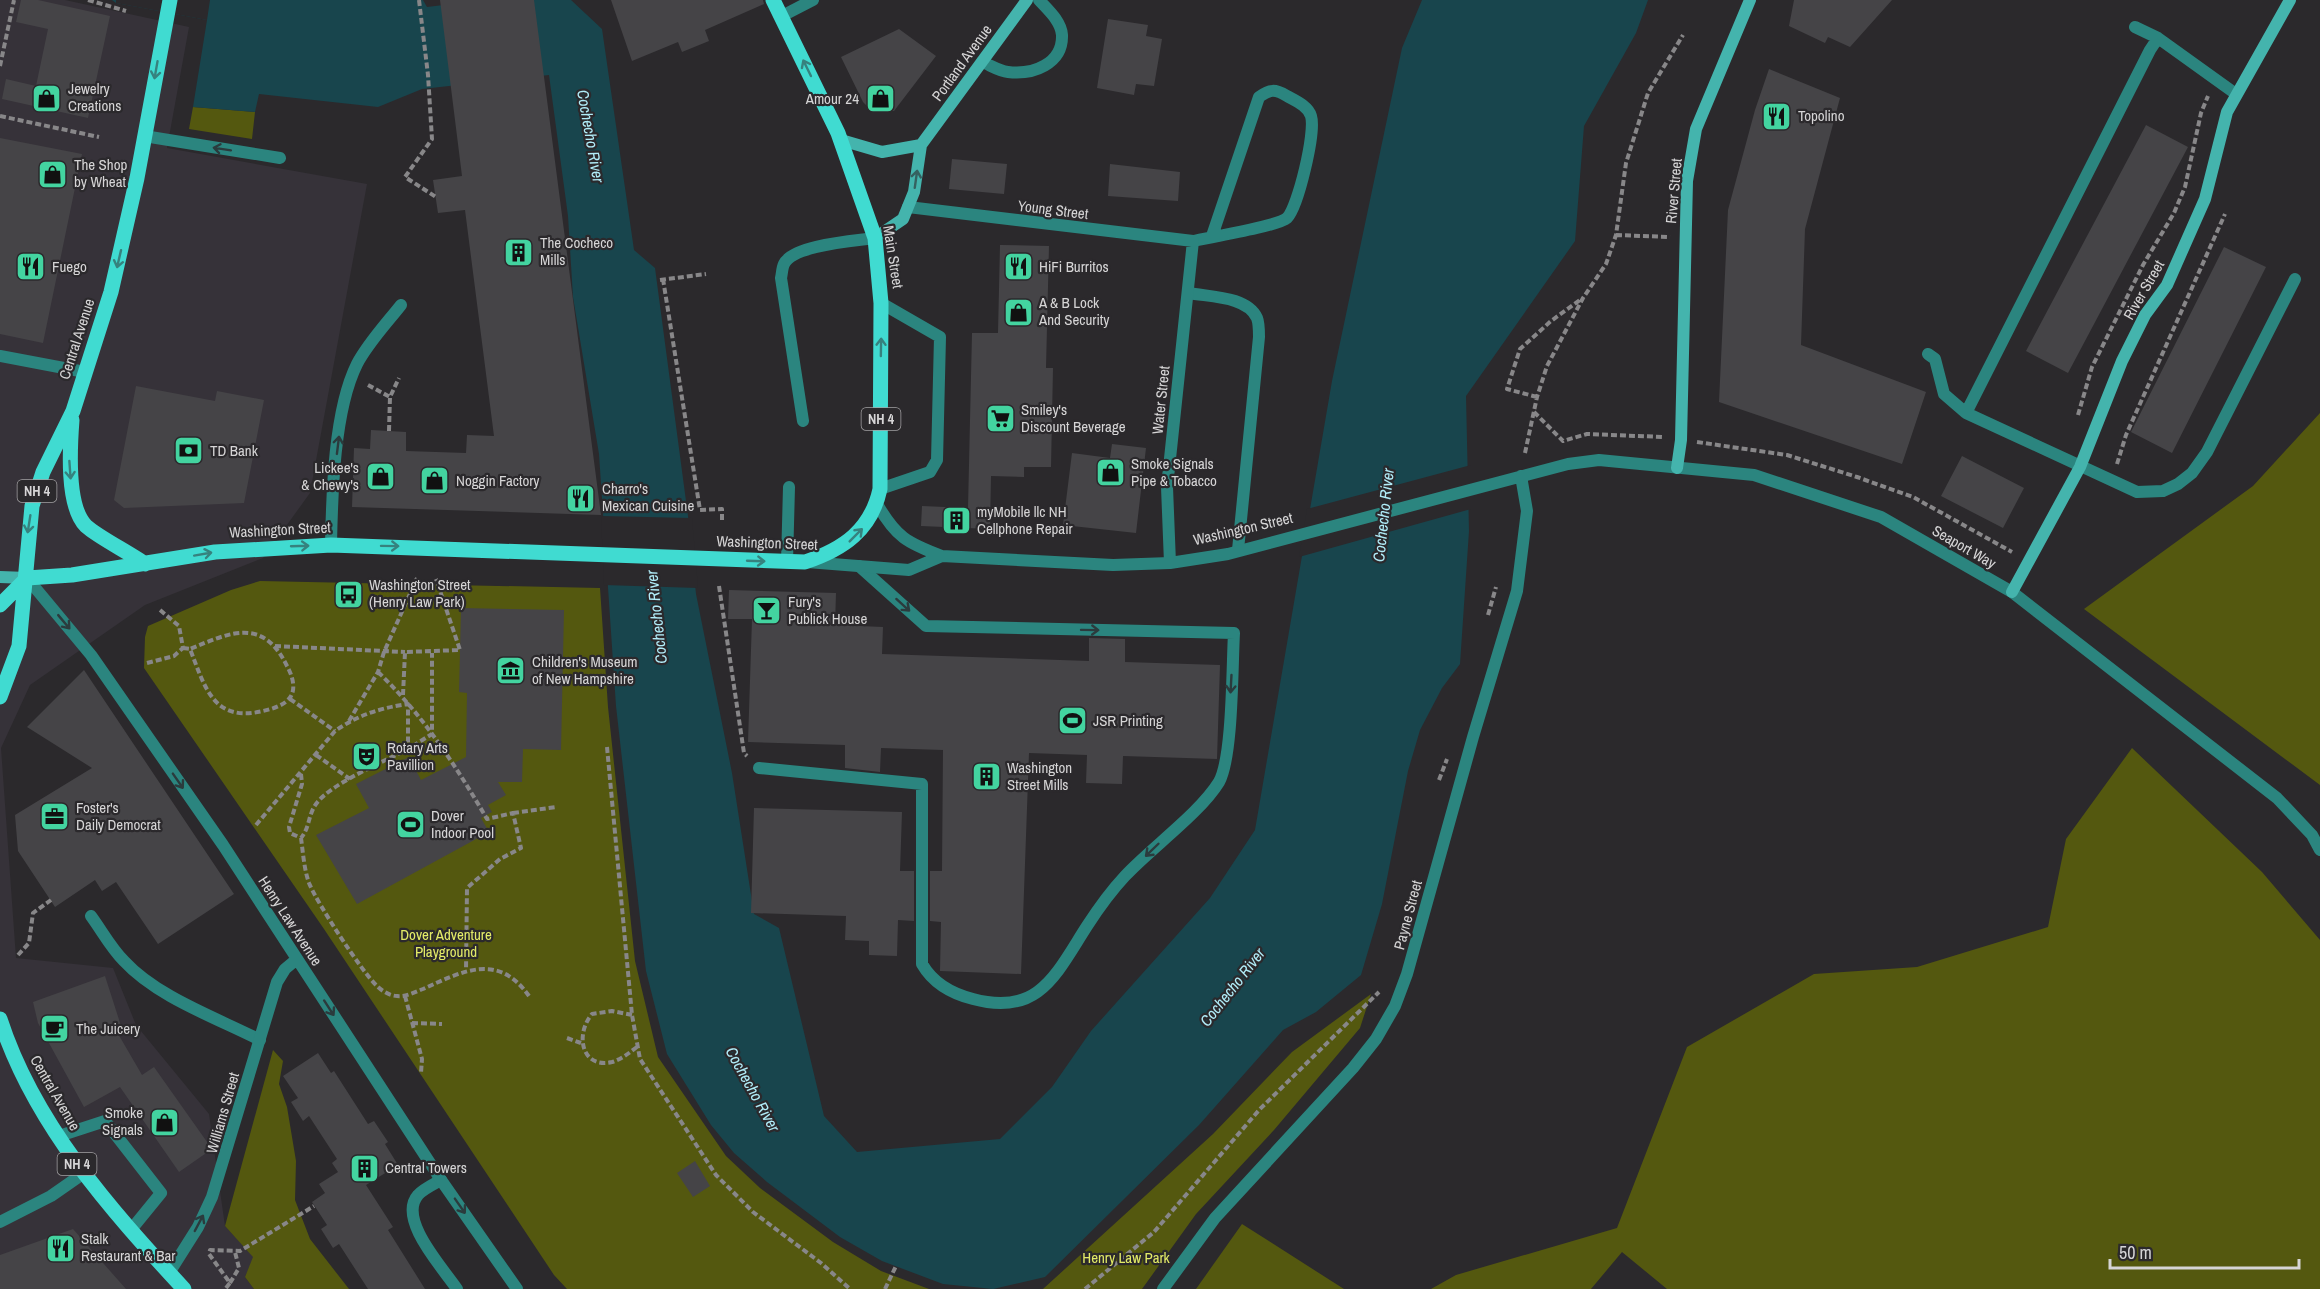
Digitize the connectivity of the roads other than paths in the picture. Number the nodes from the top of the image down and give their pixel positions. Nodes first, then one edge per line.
1 (773, 0) edge
2 (813, 0) edge
3 (1027, 0) edge
4 (1040, 0) edge
5 (1750, 0) edge
6 (2290, 0) edge
7 (168, 6) edge
8 (782, 16) junction
9 (2135, 27) dead end
10 (2158, 38) junction
11 (982, 62) junction
12 (2236, 94) junction
13 (144, 136) junction
14 (841, 140) junction
15 (921, 145) junction
16 (280, 158) dead end
17 (908, 207) junction
18 (1212, 236) junction
19 (875, 238) junction
20 (1194, 241) junction
21 (2295, 279) dead end
22 (1189, 294) junction
23 (881, 303) junction
24 (400, 305) dead end
25 (1928, 354) dead end
26 (0, 356) edge
27 (85, 372) junction
28 (73, 411) junction
29 (1966, 413) junction
30 (803, 421) dead end
31 (2080, 466) junction
32 (1677, 468) junction
33 (1521, 476) junction
34 (789, 488) dead end
35 (880, 489) junction
36 (877, 504) junction
37 (332, 545) junction
38 (1238, 550) junction
39 (942, 556) junction
40 (787, 562) junction
41 (805, 562) junction
42 (1170, 563) junction
43 (145, 564) junction
44 (859, 566) junction
45 (0, 577) edge
46 (27, 578) junction
47 (2012, 592) junction
48 (0, 605) edge
49 (0, 697) edge
50 (759, 768) road end
51 (2317, 845) edge
52 (91, 916) dead end
53 (297, 959) junction
54 (0, 1019) edge
55 (260, 1040) junction
56 (59, 1136) junction
57 (84, 1173) junction
58 (441, 1179) junction
59 (0, 1222) edge
60 (130, 1231) junction
61 (169, 1273) junction
62 (183, 1289) edge
63 (457, 1289) edge
64 (517, 1289) edge
65 (1163, 1289) edge

1 - 8 main road, Main Street / NH 4
2 - 8 street
3 - 11 street, Portland Avenue
4 - 11 street
5 - 32 street, River Street
6 - 12 street, River Street
7 -> 13 main road, Central Avenue / NH 4
14 -> 8 main road, Main Street / NH 4
9 - 10 street
10 - 12 street
10 - 29 street
11 - 15 street, Portland Avenue
12 - 31 street, River Street
16 -> 13 street
13 -> 27 main road, Central Avenue / NH 4
14 - 15 street
14 - 19 main road, Main Street / NH 4
17 -> 15 street, Portland Avenue
17 - 19 street, Portland Avenue
17 - 20 street, Young Street
18 - 18 street
18 - 20 street
19 - 23 main road, Main Street / NH 4
19 - 30 street
20 - 22 street, Water Street
21 - 31 street
22 - 38 street
22 - 42 street, Water Street
35 -> 23 main road, Main Street / NH 4
23 - 35 street
37 -> 24 street
25 - 29 street
26 - 27 street
27 - 28 main road, Central Avenue / NH 4
28 -> 43 main road
28 -> 46 main road, Central Avenue / NH 4
29 - 31 street
31 - 47 street, River Street
32 - 33 street, Seaport Way
32 - 47 street, Seaport Way
33 - 38 street, Washington Street
33 - 65 street, Payne Street
34 - 40 street
35 - 36 main road, Main Street / NH 4
36 - 39 street
41 -> 36 main road, Main Street / NH 4
37 -> 40 main road, Washington Street / NH 4
43 -> 37 main road, Washington Street / NH 4
38 - 42 street, Washington Street
39 - 42 street, Washington Street
39 - 44 street, Washington Street
40 - 41 main road, Washington Street / NH 4
41 - 44 street, Washington Street
43 - 46 main road, Washington Street / NH 4
44 -> 50 street
45 - 46 street, Washington Street
46 - 48 main road
46 - 49 main road, Central Avenue / NH 4
46 -> 53 street, Henry Law Avenue
47 - 51 street, Seaport Way
52 - 55 street
53 - 55 street, Williams Street
53 -> 58 street, Henry Law Avenue
54 - 56 main road, Central Avenue / NH 4
61 -> 55 street, Williams Street
56 - 57 main road, Central Avenue / NH 4
56 - 60 street
57 - 59 street
57 - 60 main road, Central Avenue / NH 4
58 - 63 street
58 -> 64 street, Henry Law Avenue
60 - 61 main road, Central Avenue / NH 4
61 - 62 main road, Central Avenue / NH 4

